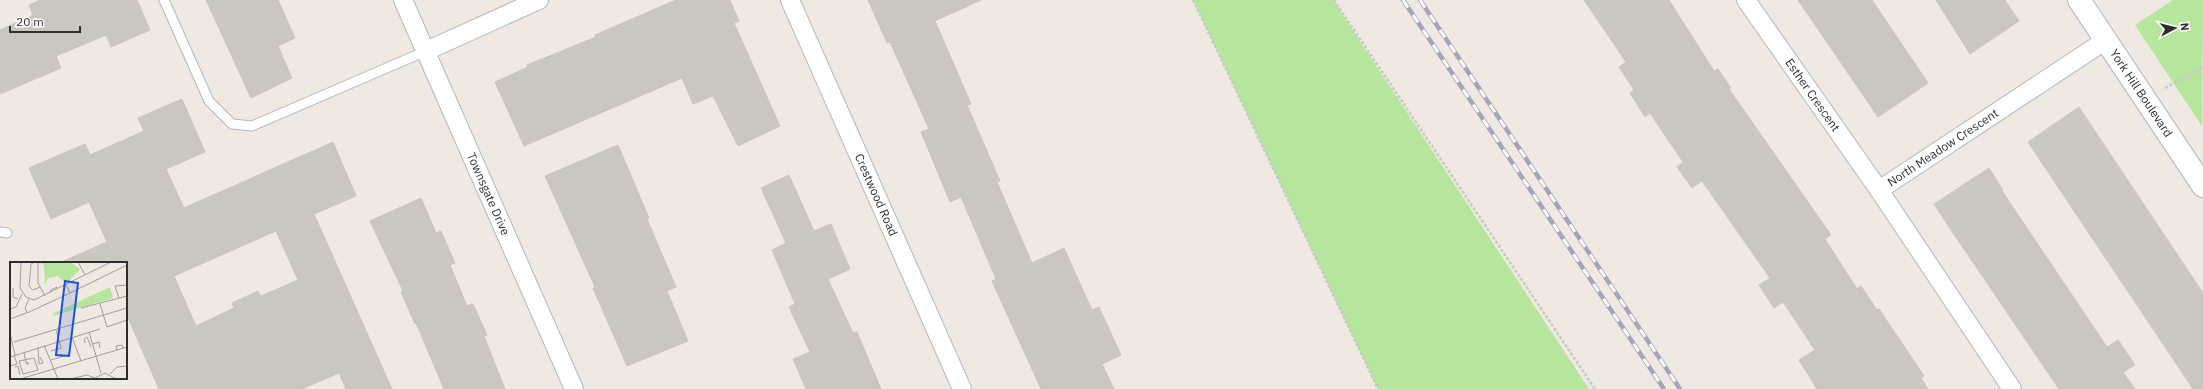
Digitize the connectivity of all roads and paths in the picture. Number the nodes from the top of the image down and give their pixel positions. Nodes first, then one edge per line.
1 (164, 0) edge
2 (403, 0) edge
3 (539, 0) edge
4 (790, 0) edge
5 (1193, 0) edge
6 (1334, 0) edge
7 (1746, 0) edge
8 (2079, 0) edge
9 (2106, 40) junction
10 (426, 51) junction
11 (2203, 67) edge
12 (2147, 101) junction
13 (2203, 186) edge
14 (1879, 190) junction
15 (574, 389) edge
16 (962, 389) edge
17 (1378, 389) edge
18 (1594, 389) edge
19 (2012, 389) edge

1 - 10 lane
2 - 10 street, Townsgate Drive
3 - 10 street
4 - 16 street, Crestwood Road
5 - 17 path
6 - 18 path
7 - 14 street, Esther Crescent
8 - 9 street, York Hill Boulevard
9 - 12 street, York Hill Boulevard
9 - 14 street, North Meadow Crescent
10 - 15 street, Townsgate Drive
11 - 12 path
12 - 13 street, York Hill Boulevard
14 - 19 street, North Meadow Crescent

